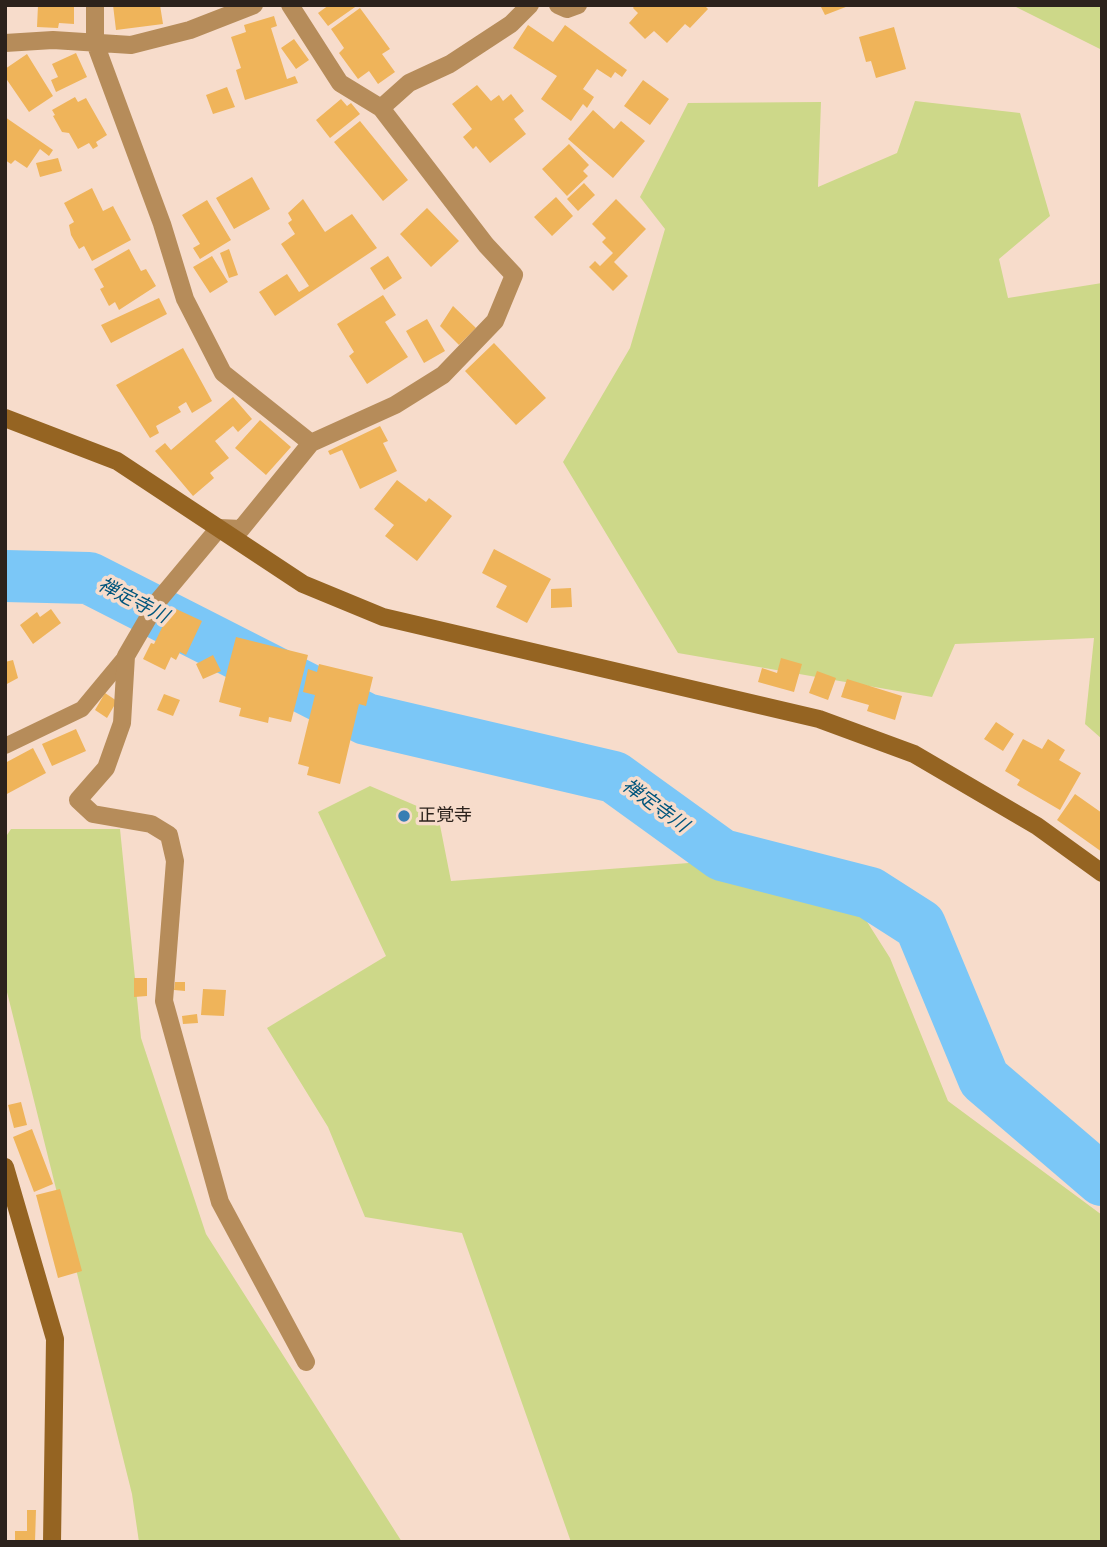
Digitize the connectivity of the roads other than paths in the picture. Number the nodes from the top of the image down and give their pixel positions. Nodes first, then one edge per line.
1 (95, 5) edge
2 (254, 5) edge
3 (290, 5) edge
4 (530, 5) edge
5 (558, 5) edge
6 (578, 5) edge
7 (5, 43) edge
8 (95, 43) junction
9 (381, 108) junction
10 (5, 418) edge
11 (311, 443) junction
12 (219, 528) junction
13 (127, 656) junction
14 (5, 746) edge
15 (1102, 873) edge
16 (5, 1167) edge
17 (306, 1362) dead end
18 (52, 1542) edge

1 - 8 street
2 - 8 street
3 - 9 street
4 - 9 street
5 - 6 street
7 - 8 street
8 - 11 street
9 - 11 street
10 - 12 street
11 - 12 street
12 - 13 street
12 - 15 street
13 - 14 lane
13 - 17 street
16 - 18 street

